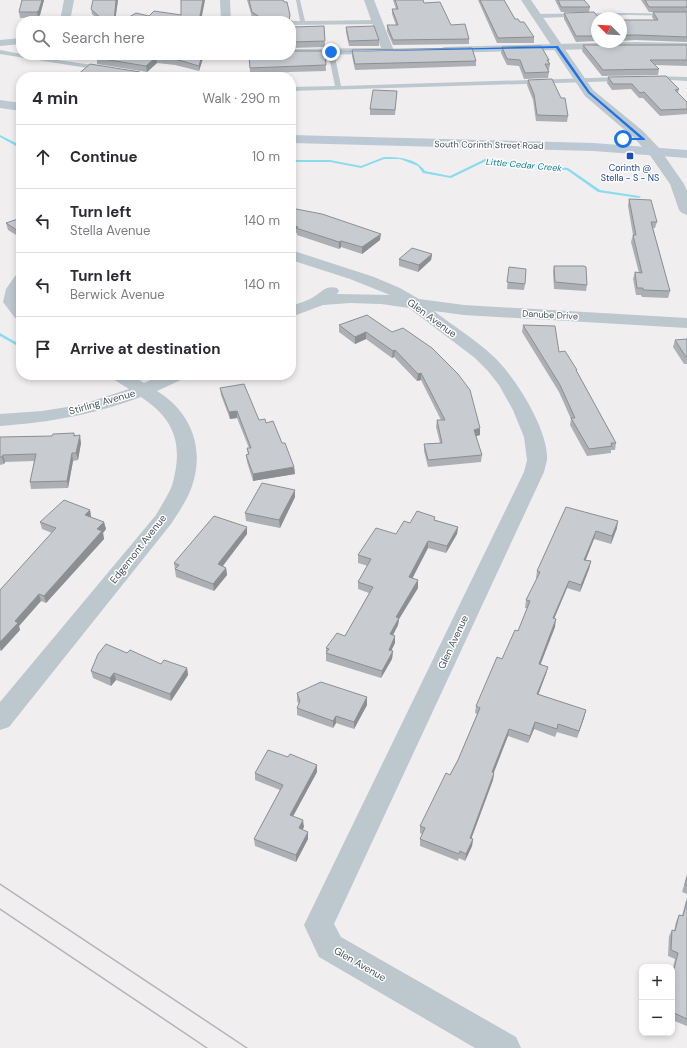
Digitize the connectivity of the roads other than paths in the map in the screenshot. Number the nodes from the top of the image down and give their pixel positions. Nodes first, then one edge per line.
1 (69, 0) edge
2 (225, 0) edge
3 (298, 0) edge
4 (369, 0) edge
5 (526, 0) edge
6 (687, 15) edge
7 (66, 16) edge
8 (226, 16) edge
9 (536, 16) junction
10 (296, 22) edge
11 (378, 22) junction
12 (303, 23) junction
13 (16, 41) edge
14 (0, 43) edge
15 (687, 46) edge
16 (557, 47) junction
17 (434, 50) edge
18 (0, 52) edge
19 (296, 52) edge
20 (331, 52) junction
21 (16, 55) edge
22 (50, 60) edge
23 (107, 69) edge
24 (122, 71) edge
25 (128, 72) edge
26 (629, 78) edge
27 (651, 78) edge
28 (687, 79) edge
29 (579, 80) junction
30 (338, 87) junction
31 (296, 89) edge
32 (0, 104) edge
33 (16, 106) edge
34 (0, 114) edge
35 (16, 116) edge
36 (296, 129) edge
37 (296, 139) edge
38 (644, 140) junction
39 (687, 142) edge
40 (654, 151) junction
41 (687, 154) edge
42 (687, 210) edge
43 (296, 257) edge
44 (348, 274) junction
45 (16, 287) edge
46 (320, 300) junction
47 (414, 304) junction
48 (16, 308) edge
49 (296, 310) edge
50 (687, 323) edge
51 (127, 380) edge
52 (166, 380) edge
53 (144, 390) junction
54 (0, 420) edge
55 (0, 720) edge
56 (505, 1048) edge

1 - 7 street
2 - 8 street
3 - 12 lane
4 - 11 street
5 - 9 street
6 - 9 lane
9 - 16 street
10 - 12 lane
11 - 12 lane
11 - 20 street
13 - 14 street
15 - 16 street
16 - 17 street
16 - 29 street
18 - 21 lane
19 - 20 street
20 - 30 lane
22 - 23 lane
24 - 25 lane
26 - 29 lane
27 - 28 lane
29 - 30 lane
29 - 38 street
30 - 31 lane
32 - 33 main road
34 - 35 main road
36 - 38 main road, South Corinth Street Road
37 - 40 main road, South Corinth Street Road
38 - 39 main road, South Corinth Street Road
38 - 40 street
40 - 41 main road, South Corinth Street Road
40 - 42 street
43 - 44 street, Glen Avenue
44 - 46 street
44 - 47 street, Glen Avenue
45 - 48 street
46 - 47 street
46 - 49 street
47 - 50 street, Danube Drive
47 - 56 street, Glen Avenue
51 - 53 street, Edgemont Avenue
52 - 53 street, Stirling Avenue
53 - 54 street, Stirling Avenue
53 - 55 street, Edgemont Avenue

